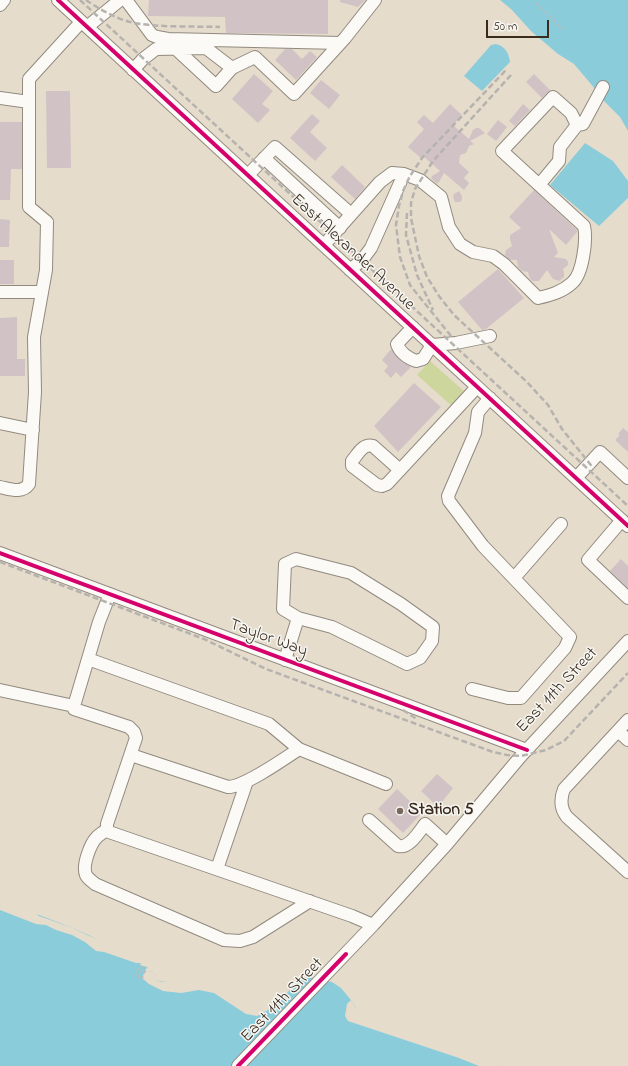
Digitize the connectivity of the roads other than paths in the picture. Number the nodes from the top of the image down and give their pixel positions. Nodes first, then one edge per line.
1 (4, 0) edge
2 (58, 0) edge
3 (120, 0) edge
4 (126, 0) edge
5 (375, 0) edge
6 (0, 5) edge
7 (84, 25) junction
8 (340, 44) junction
9 (174, 48) junction
10 (232, 68) junction
11 (134, 70) junction
12 (604, 87) dead end
13 (0, 98) edge
14 (29, 102) junction
15 (577, 126) junction
16 (264, 158) junction
17 (404, 174) junction
18 (248, 175) junction
19 (539, 185) junction
20 (352, 214) junction
21 (340, 228) junction
22 (324, 245) junction
23 (350, 270) junction
24 (0, 292) edge
25 (42, 292) junction
26 (413, 327) junction
27 (490, 336) dead end
28 (432, 345) junction
29 (477, 386) junction
30 (490, 398) junction
31 (0, 423) edge
32 (33, 430) junction
33 (400, 470) dead end
34 (576, 478) junction
35 (628, 478) edge
36 (0, 487) edge
37 (625, 523) edge
38 (561, 524) dead end
39 (0, 553) edge
40 (514, 578) junction
41 (110, 594) junction
42 (628, 598) edge
43 (298, 618) junction
44 (628, 641) edge
45 (88, 659) junction
46 (285, 660) junction
47 (472, 689) dead end
48 (0, 690) edge
49 (74, 706) junction
50 (628, 720) edge
51 (618, 730) junction
52 (628, 740) edge
53 (299, 750) junction
54 (527, 750) junction
55 (131, 755) junction
56 (247, 781) junction
57 (386, 784) dead end
58 (369, 820) dead end
59 (107, 829) junction
60 (447, 844) junction
61 (217, 869) junction
62 (628, 872) edge
63 (310, 901) junction
64 (373, 925) junction
65 (238, 1066) edge

1 - 6 street
2 - 7 street, East Alexander Avenue
3 - 7 street
4 - 8 street
5 - 8 street
7 - 11 street, East Alexander Avenue
7 - 14 street
8 - 10 street
9 - 10 street
9 - 10 street
9 - 11 street
11 - 18 street, East Alexander Avenue
12 - 15 street
13 - 14 street
14 - 25 street
15 - 19 street
15 - 19 street
16 - 18 street
16 - 20 street
16 - 21 street
17 - 19 street
17 - 20 street
17 - 23 street
18 - 22 street, East Alexander Avenue
20 - 21 street
21 - 22 street
22 - 23 street, East Alexander Avenue
23 - 26 street, East Alexander Avenue
24 - 25 street
25 - 32 street
26 - 28 street, East Alexander Avenue
26 - 28 street
27 - 28 street
28 - 29 street, East Alexander Avenue
29 - 30 street, East Alexander Avenue
29 - 33 street
30 - 34 street, East Alexander Avenue
30 - 40 street
31 - 32 street
32 - 36 street
34 - 35 street
34 - 37 street, East Alexander Avenue
37 - 42 street
38 - 40 street
39 - 41 street, Taylor Way
40 - 47 street
41 - 45 street
41 - 46 street, Taylor Way
43 - 43 street
43 - 46 street
44 - 54 street, East 11th Street
45 - 49 street
45 - 53 street
46 - 54 street, Taylor Way
48 - 49 street
49 - 55 street
50 - 51 street
51 - 52 street
51 - 62 street
53 - 56 street
53 - 57 street
54 - 60 street, East 11th Street
55 - 56 street
55 - 59 street
56 - 61 street
58 - 60 street
59 - 61 street
59 - 63 street
60 - 64 street, East 11th Street
61 - 63 street
63 - 64 street
64 - 65 street, East 11th Street

